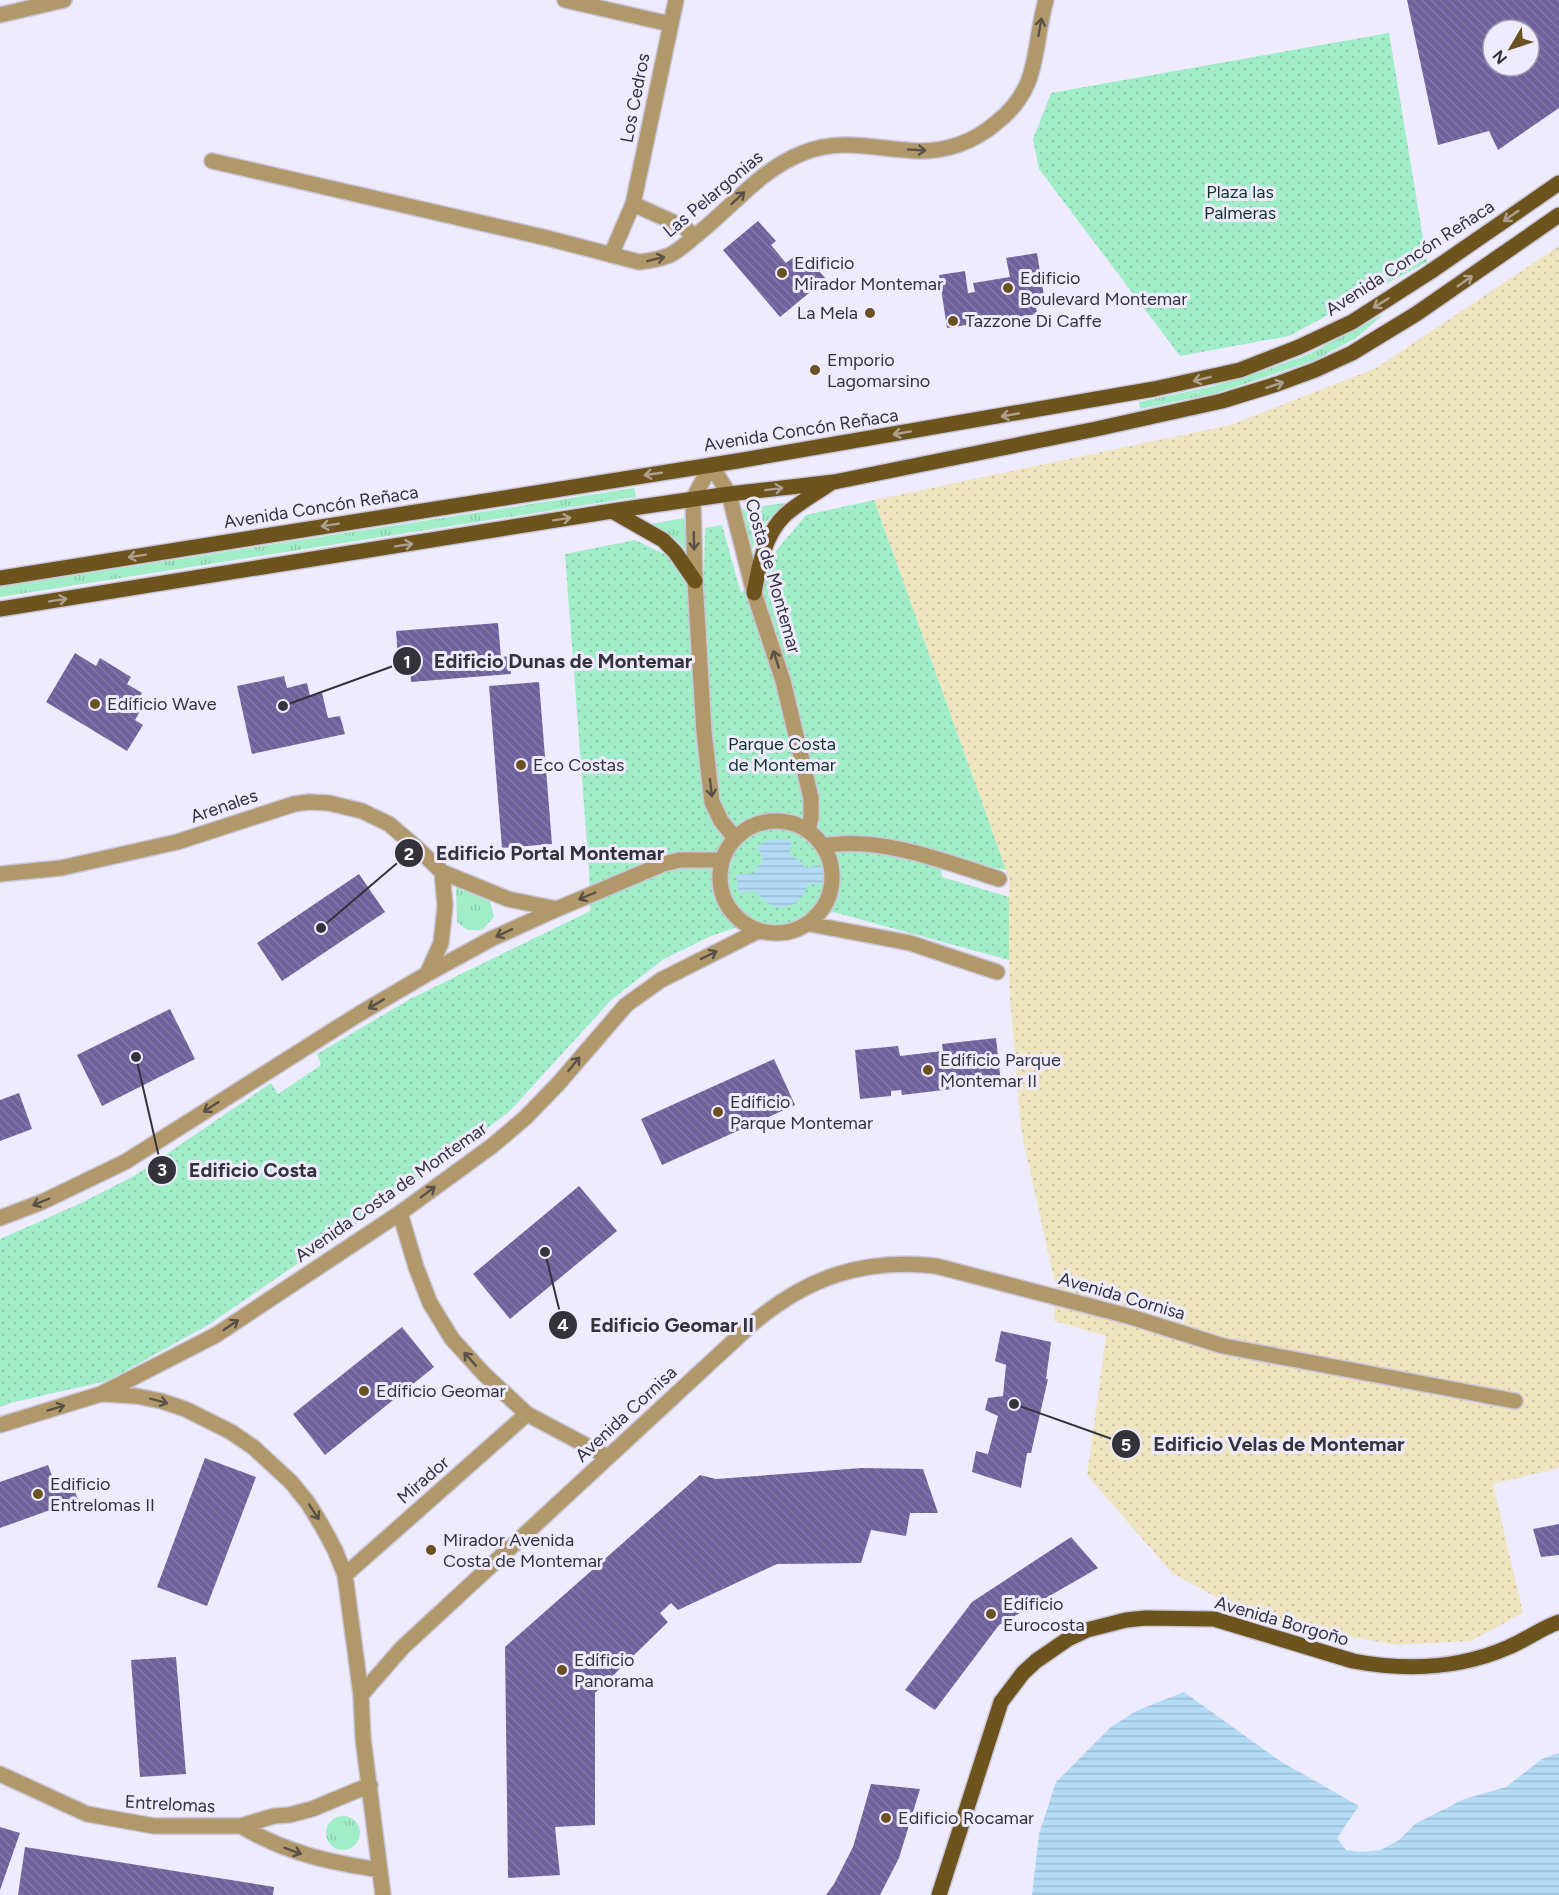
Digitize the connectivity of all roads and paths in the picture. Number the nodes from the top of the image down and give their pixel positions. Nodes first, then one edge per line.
1 (64, 0) edge
2 (565, 0) edge
3 (676, 0) edge
4 (1046, 0) edge
5 (0, 15) edge
6 (670, 24) junction
7 (212, 161) dead end
8 (1559, 183) edge
9 (633, 204) junction
10 (1559, 215) edge
11 (694, 237) junction
12 (612, 255) junction
13 (711, 465) junction
14 (834, 482) junction
15 (729, 494) junction
16 (693, 499) junction
17 (612, 511) junction
18 (0, 578) edge
19 (695, 581) junction
20 (754, 593) junction
21 (0, 609) edge
22 (808, 830) junction
23 (735, 838) junction
24 (823, 846) junction
25 (722, 861) junction
26 (442, 872) junction
27 (0, 874) edge
28 (999, 879) dead end
29 (557, 909) junction
30 (810, 924) junction
31 (758, 931) junction
32 (998, 972) dead end
33 (427, 974) junction
34 (400, 1213) junction
35 (0, 1218) edge
36 (101, 1394) junction
37 (1515, 1401) dead end
38 (527, 1414) junction
39 (1, 1423) edge
40 (608, 1457) junction
41 (345, 1575) junction
42 (1559, 1622) edge
43 (360, 1695) junction
44 (0, 1774) edge
45 (370, 1785) junction
46 (241, 1826) junction
47 (380, 1870) junction
48 (383, 1895) edge
49 (939, 1895) edge

1 - 5 street
2 - 6 street
3 - 6 street, Los Cedros
11 -> 4 street, Las Pelargonias
6 - 9 street, Los Cedros
7 - 12 street, Las Pelargonias
8 -> 13 main road, Avenida Concón Reñaca
9 - 11 street
9 - 12 street, Los Cedros
14 -> 10 main road
12 -> 11 street, Las Pelargonias
13 - 15 street, Costa de Montemar
13 - 16 street
13 -> 18 main road, Avenida Concón Reñaca
15 -> 14 main road
14 - 20 main road
15 - 16 main road
15 - 20 street, Costa de Montemar
16 - 17 main road
16 -> 19 street
17 - 19 main road
21 -> 17 main road
19 -> 23 street
22 -> 20 street, Costa de Montemar
22 - 23 street
22 - 24 street
23 - 25 street
24 - 28 street
24 - 30 street
25 -> 29 street
25 - 31 street
26 - 27 street, Arenales
26 - 29 street, Arenales
26 - 33 street
29 -> 33 street
30 - 31 street
30 - 32 street
34 -> 31 street, Avenida Costa de Montemar
33 -> 35 street
36 -> 34 street, Avenida Costa de Montemar
38 -> 34 street
39 -> 36 street, Avenida Costa de Montemar
36 -> 41 street
37 - 40 street, Avenida Cornisa
38 - 40 street
38 - 41 street, Mirador
40 - 43 street, Avenida Cornisa
41 - 43 street
42 - 49 main road, Avenida Borgoño
43 - 45 street
44 - 46 street, Entrelomas
45 - 46 street, Entrelomas
45 - 47 street
46 -> 47 street, Entrelomas
47 - 48 street

